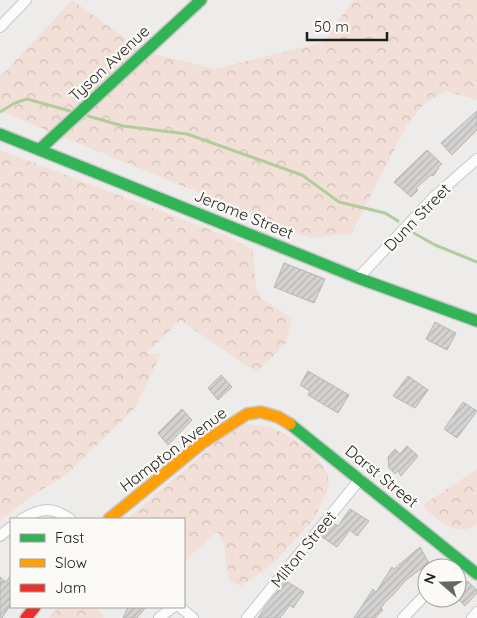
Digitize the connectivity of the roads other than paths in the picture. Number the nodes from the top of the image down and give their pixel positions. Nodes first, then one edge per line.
1 (26, 0) edge
2 (201, 0) edge
3 (0, 27) edge
4 (0, 134) edge
5 (39, 150) junction
6 (477, 159) edge
7 (358, 278) junction
8 (477, 321) edge
9 (261, 412) joint
10 (360, 480) junction
11 (24, 518) edge
12 (69, 518) edge
13 (110, 518) edge
14 (10, 528) edge
15 (0, 536) edge
16 (447, 558) edge
17 (417, 603) edge
18 (172, 608) edge
19 (181, 608) edge
20 (477, 612) edge
21 (192, 617) edge
22 (158, 618) edge
23 (247, 618) edge
24 (403, 618) edge
25 (472, 618) edge

1 - 3 street
2 - 5 street, Tyson Avenue
4 - 5 street, Jerome Street
5 - 7 street, Jerome Street
6 - 7 street, Dunn Street
7 - 8 street, Jerome Street
9 - 10 street, Darst Street
9 - 13 street, Hampton Avenue
10 - 16 street, Darst Street
10 - 23 street, Milton Street
11 - 12 street
14 - 15 street
17 - 24 street
18 - 22 street
19 - 21 street
20 - 25 street

